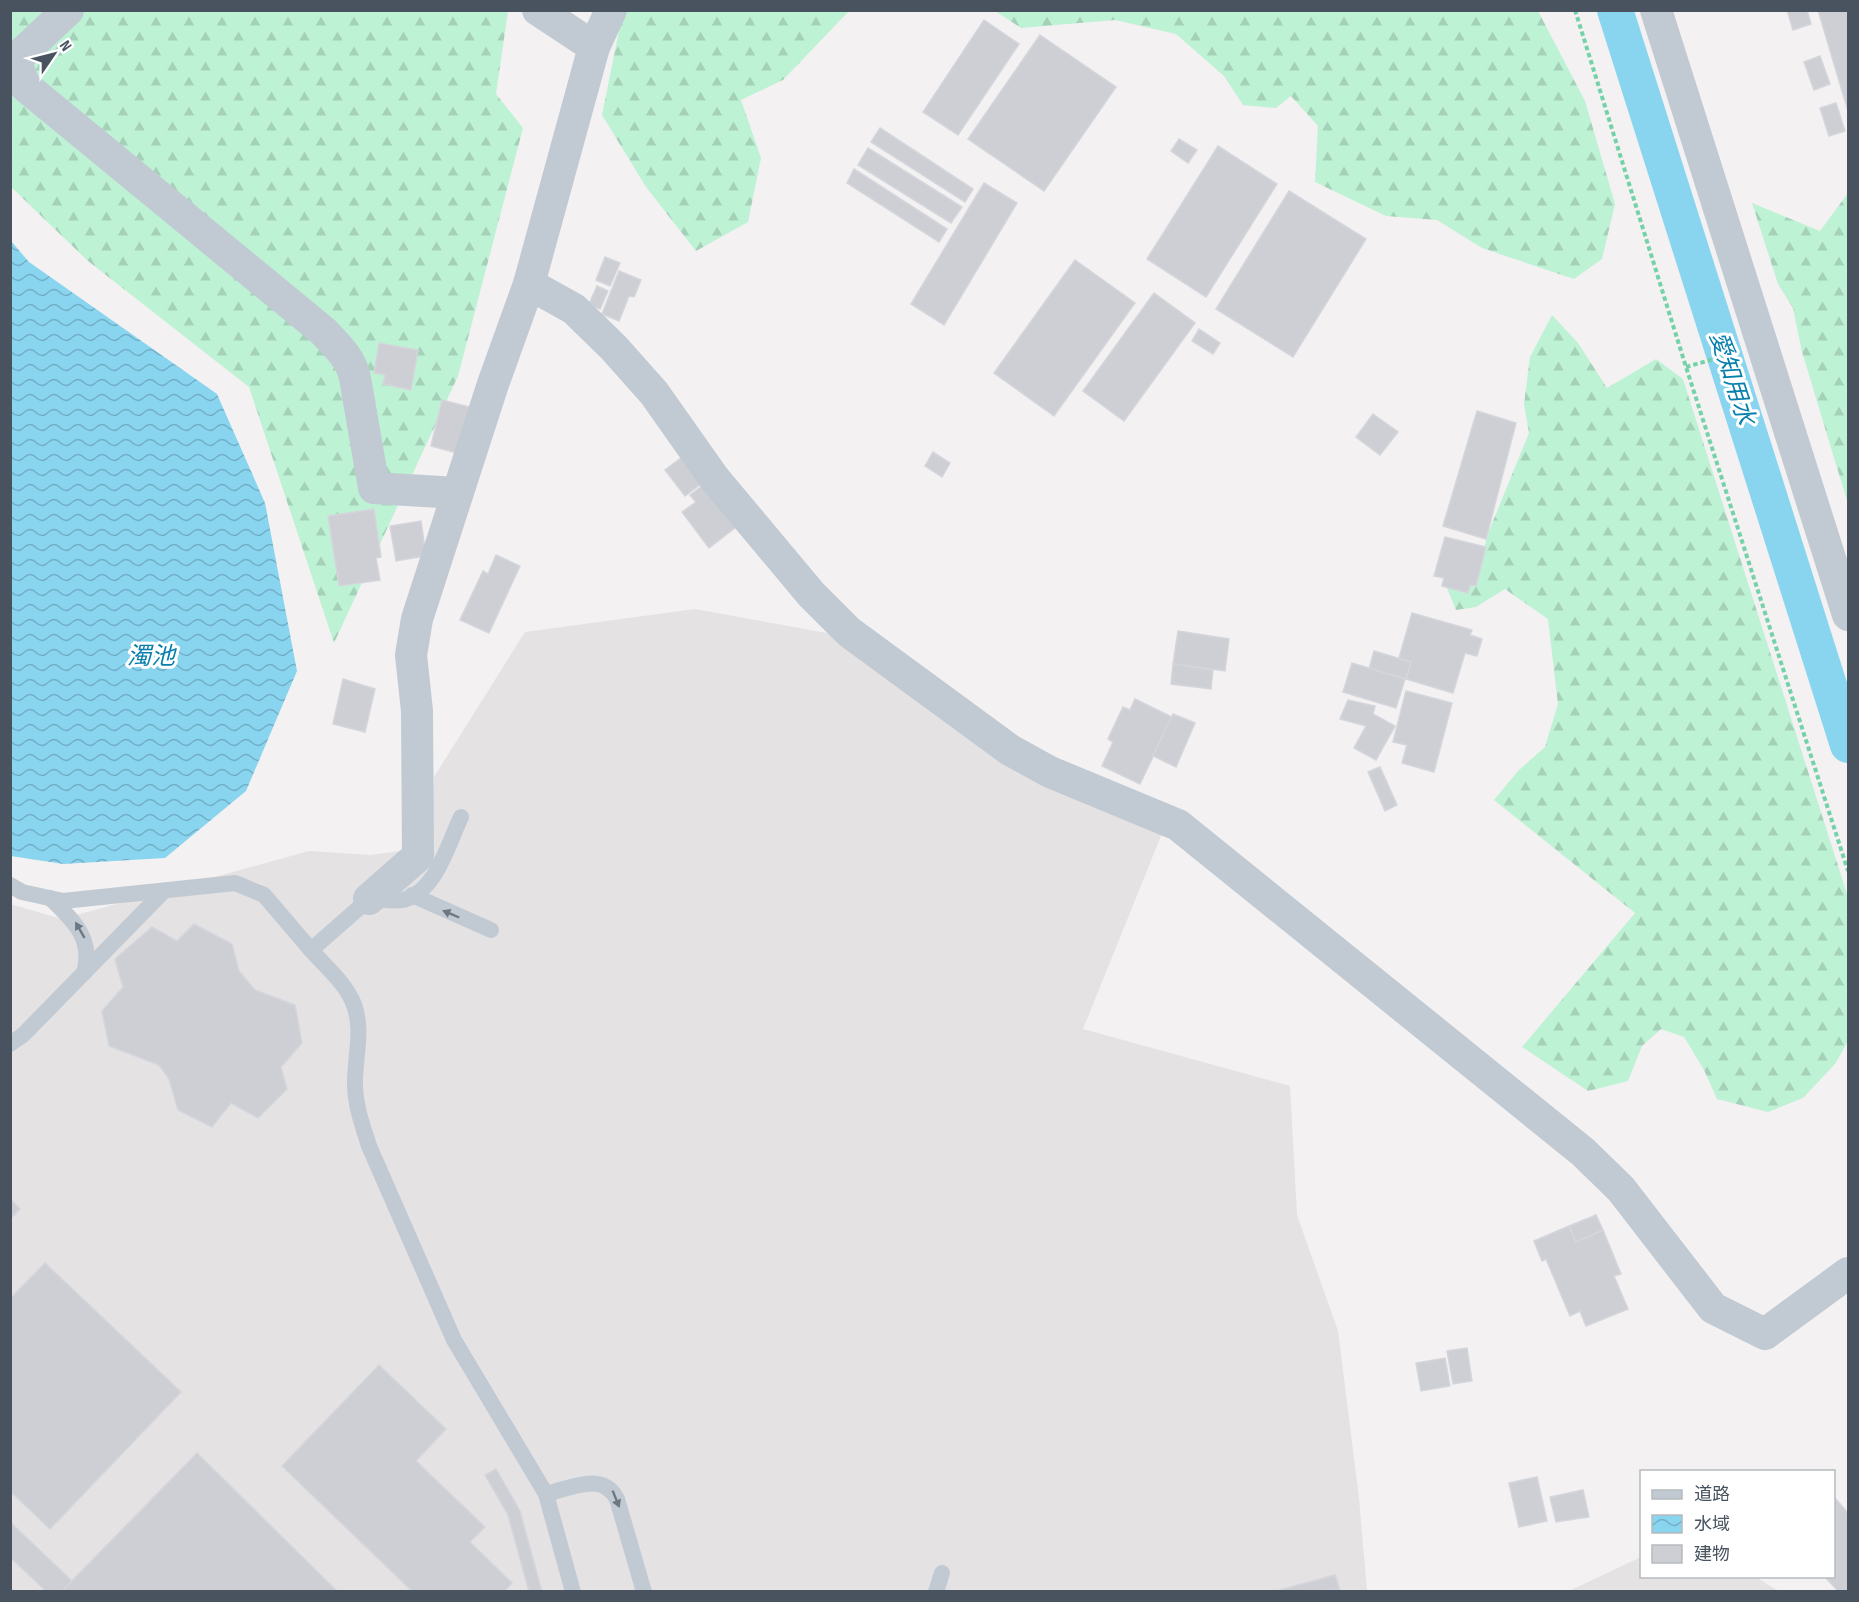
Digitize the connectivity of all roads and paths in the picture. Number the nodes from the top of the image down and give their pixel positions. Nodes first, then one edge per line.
1 (68, 10) edge
2 (538, 10) edge
3 (611, 10) edge
4 (1575, 10) edge
5 (1656, 10) edge
6 (594, 46) junction
7 (529, 284) junction
8 (1762, 345) junction
9 (1686, 367) junction
10 (458, 493) junction
11 (1848, 615) edge
12 (461, 818) dead end
13 (1848, 871) edge
14 (10, 885) edge
15 (163, 892) junction
16 (412, 895) junction
17 (50, 898) junction
18 (369, 899) junction
19 (491, 930) dead end
20 (310, 950) junction
21 (84, 973) junction
22 (11, 1044) edge
23 (1848, 1273) edge
24 (546, 1494) junction
25 (942, 1573) dead end
26 (573, 1592) edge
27 (644, 1592) edge
28 (936, 1592) edge

1 - 10 street
2 - 6 street
3 - 6 street
4 - 9 path
5 - 8 street
6 - 7 street
7 - 10 street
7 - 23 street
8 - 9 path
8 - 11 street
9 - 13 path
10 - 18 street
12 - 16 lane
14 - 17 lane
15 - 17 lane
15 - 20 lane
15 - 21 lane
16 - 18 lane
19 -> 16 lane
21 -> 17 lane
18 - 20 lane
20 - 24 lane
21 - 22 lane
24 - 26 lane
24 -> 27 lane
25 - 28 lane

